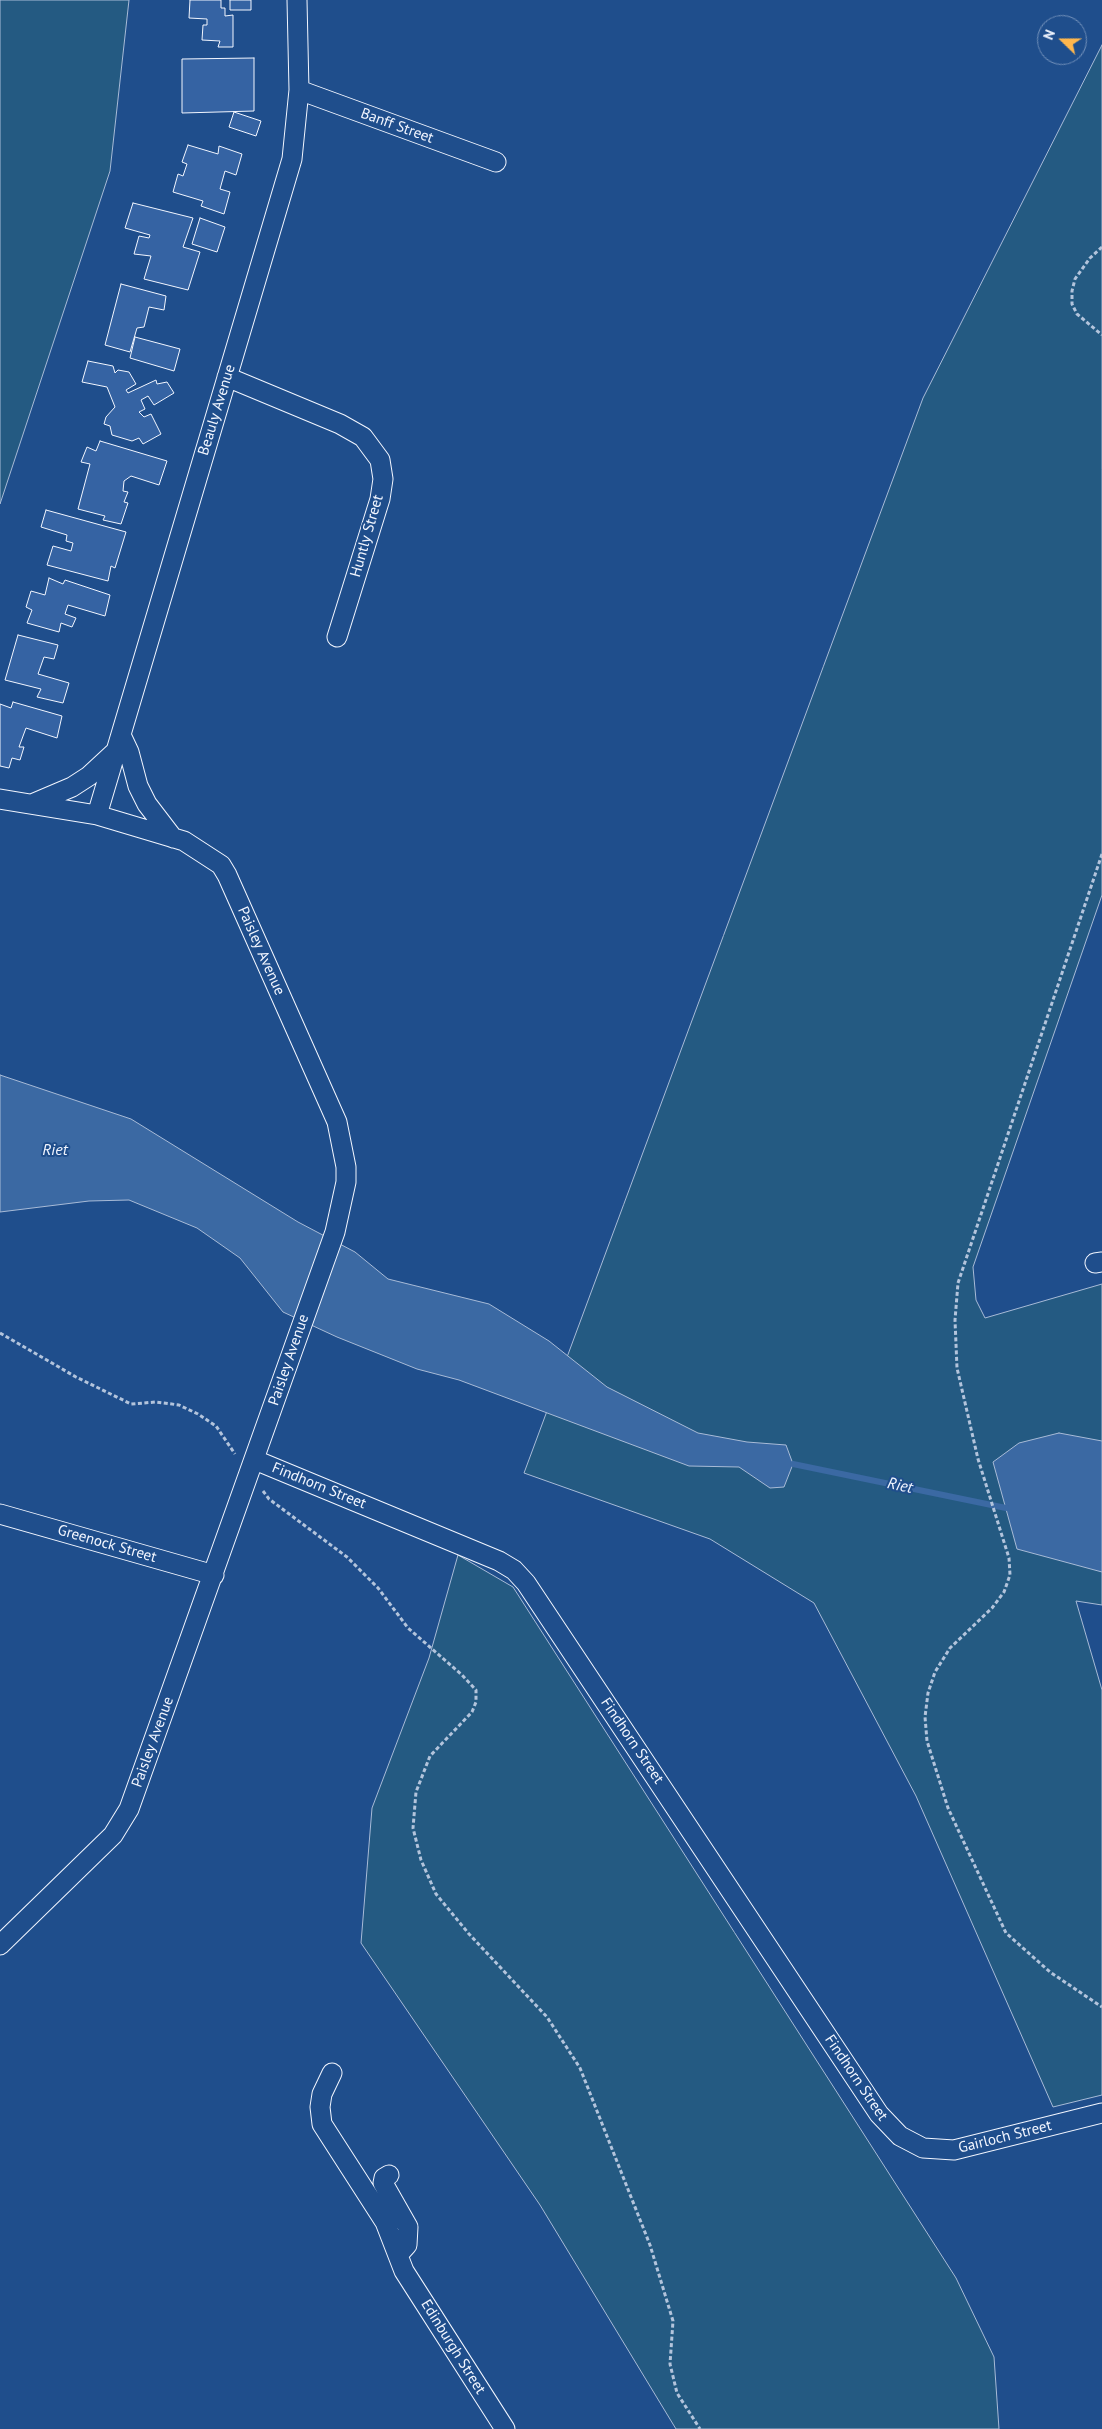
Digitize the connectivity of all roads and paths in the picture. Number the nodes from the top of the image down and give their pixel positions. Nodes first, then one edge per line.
1 (297, 0) edge
2 (299, 90) junction
3 (496, 162) dead end
4 (1102, 247) edge
5 (1102, 335) edge
6 (227, 377) junction
7 (337, 637) dead end
8 (119, 742) junction
9 (0, 799) edge
10 (32, 804) junction
11 (97, 815) junction
12 (173, 838) junction
13 (1102, 854) edge
14 (0, 1333) edge
15 (252, 1466) junction
16 (0, 1514) edge
17 (214, 1575) junction
18 (0, 1945) edge
19 (1102, 2007) edge
20 (332, 2073) dead end
21 (1102, 2113) edge
22 (909, 2142) joint
23 (389, 2175) dead end
24 (399, 2260) junction
25 (505, 2429) edge
26 (700, 2429) edge

1 - 2 street, Beauly Avenue
2 - 3 street, Banff Street
2 - 6 street, Beauly Avenue
4 - 5 path
6 - 7 street, Huntly Street
6 - 8 street, Beauly Avenue
8 - 10 street
8 - 11 street, Beauly Avenue
8 - 12 street
9 - 10 street, Paisley Avenue
10 - 11 street, Paisley Avenue
11 - 12 street, Paisley Avenue
12 - 15 street, Paisley Avenue
13 - 19 path
14 - 15 path
15 - 17 street, Paisley Avenue
15 - 22 street, Findhorn Street
15 - 26 path
16 - 17 street, Greenock Street
17 - 18 street, Paisley Avenue
20 - 24 street, Edinburgh Street
21 - 22 street, Gairloch Street
23 - 24 street
24 - 25 street, Edinburgh Street

